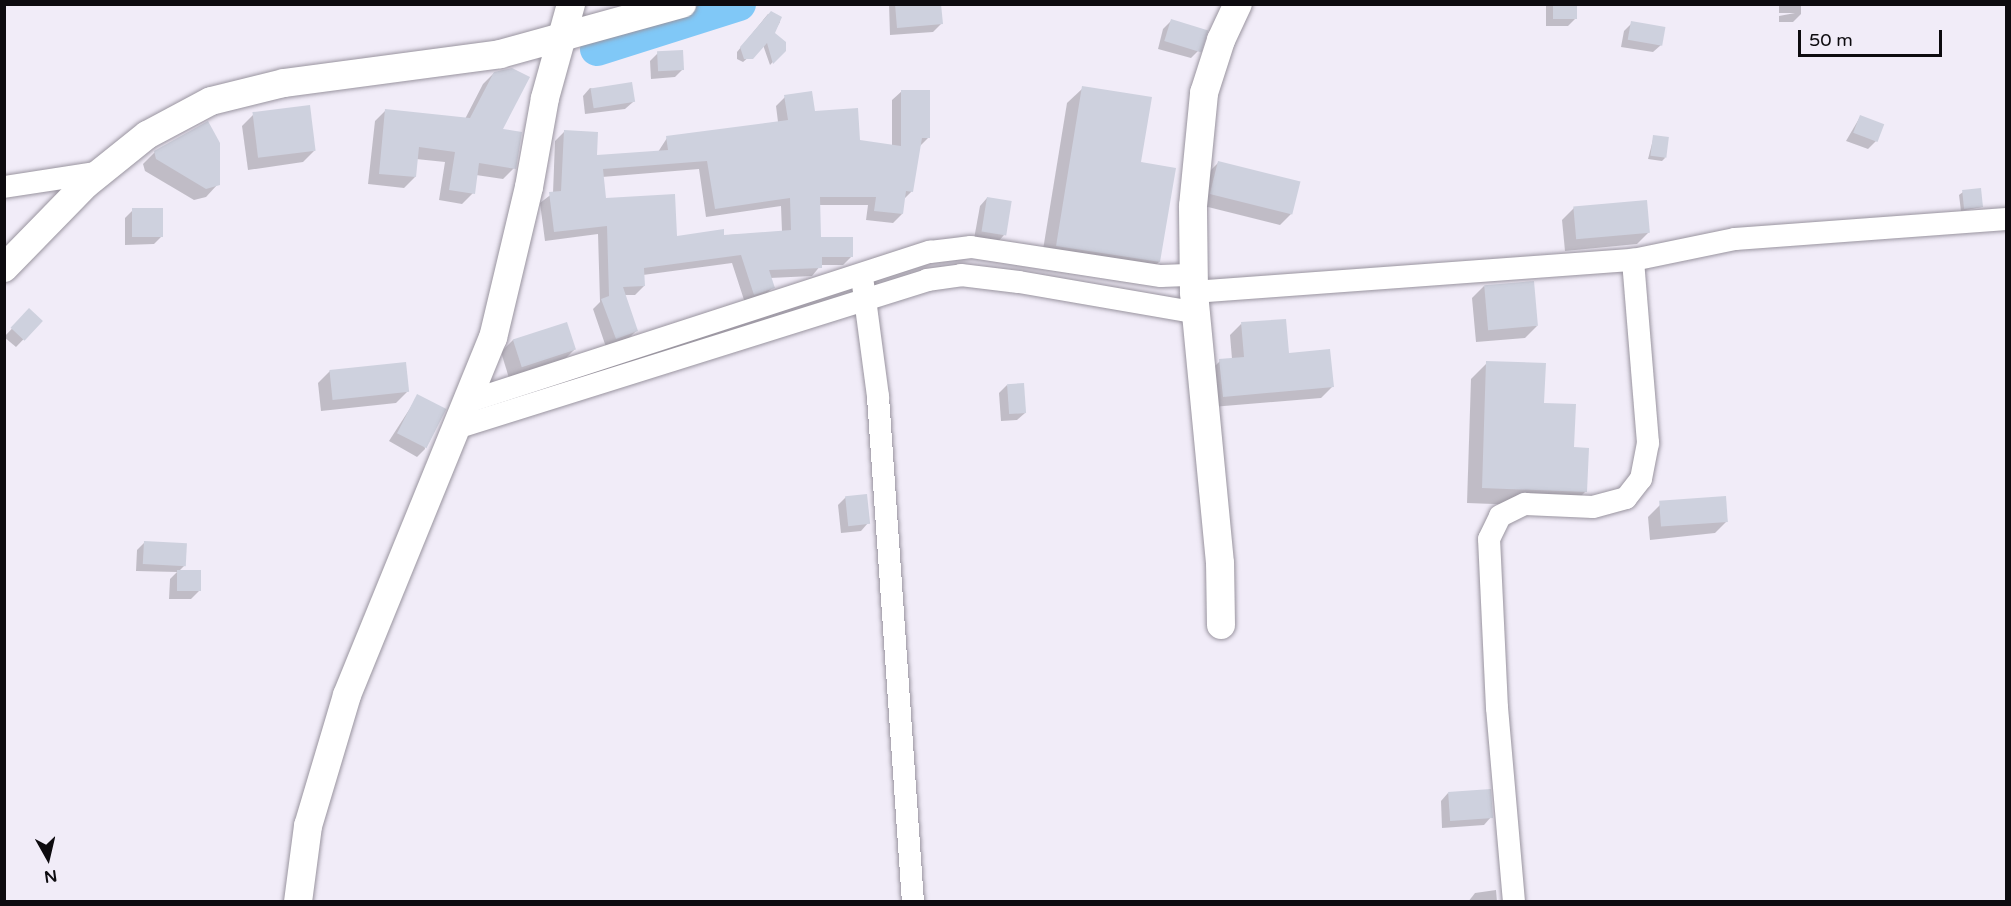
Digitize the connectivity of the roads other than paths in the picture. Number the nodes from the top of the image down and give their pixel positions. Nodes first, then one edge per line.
1 (571, 4) edge
2 (682, 4) edge
3 (1238, 4) edge
4 (562, 37) junction
5 (102, 172) junction
6 (4, 187) edge
7 (2007, 219) edge
8 (1633, 260) junction
9 (4, 268) edge
10 (860, 272) junction
11 (1195, 293) junction
12 (867, 299) junction
13 (461, 415) junction
14 (1221, 624) dead end
15 (298, 902) edge
16 (914, 902) edge
17 (1514, 902) edge

1 - 4 street
2 - 4 street
3 - 11 street
4 - 5 street
4 - 13 street
5 - 6 street
5 - 9 street
7 - 8 street
8 - 11 street
8 - 17 street
10 - 11 street
10 - 12 street
10 - 13 street
11 - 12 street
11 - 14 street
12 - 13 street
12 - 16 street
13 - 15 street

